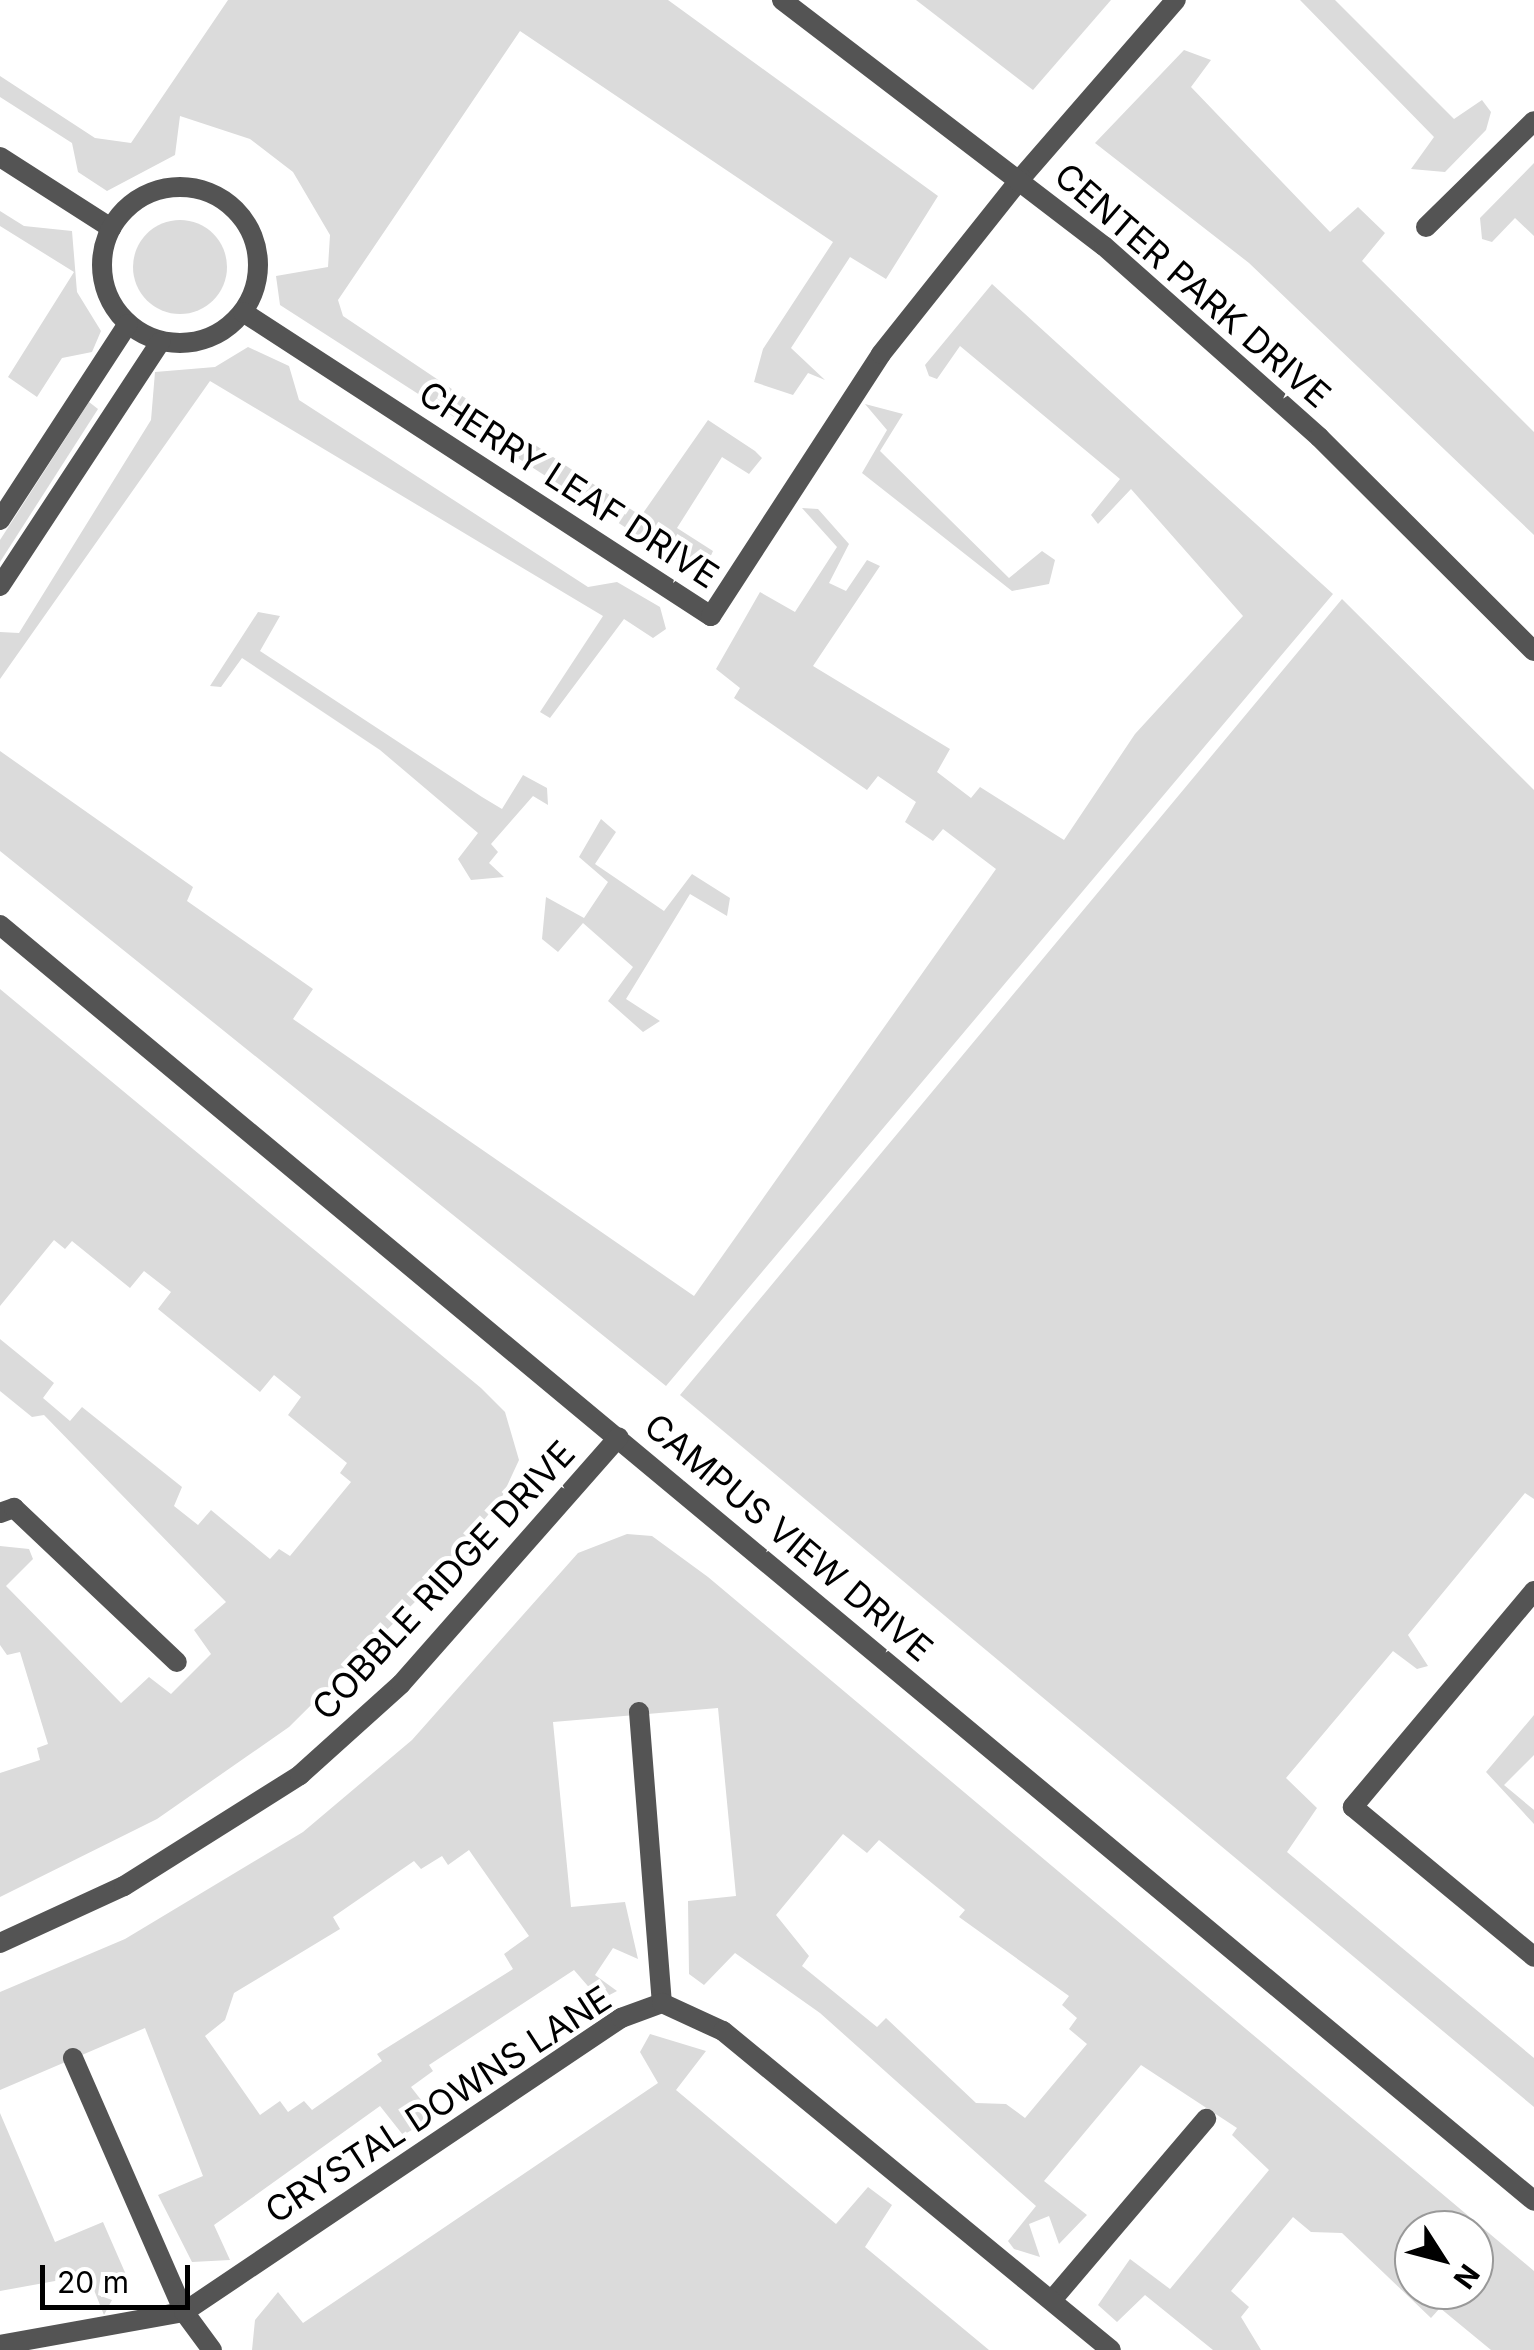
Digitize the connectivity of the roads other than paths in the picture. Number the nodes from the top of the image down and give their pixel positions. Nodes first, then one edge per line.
1 (782, 0) edge
2 (1176, 0) edge
3 (1534, 121) edge
4 (0, 156) edge
5 (1021, 178) junction
6 (1426, 227) dead end
7 (111, 228) junction
8 (243, 312) junction
9 (128, 324) junction
10 (160, 342) junction
11 (0, 520) edge
12 (0, 586) edge
13 (1534, 651) edge
14 (0, 925) edge
15 (619, 1437) junction
16 (5, 1506) edge
17 (1534, 1590) edge
18 (177, 1662) dead end
19 (639, 1712) dead end
20 (0, 1942) edge
21 (1534, 1958) edge
22 (662, 2003) junction
23 (72, 2058) dead end
24 (1206, 2119) dead end
25 (1534, 2201) edge
26 (1052, 2300) junction
27 (184, 2312) junction
28 (0, 2345) edge
29 (212, 2350) edge
30 (1111, 2350) edge

1 - 5 street, CENTER PARK DRIVE
2 - 5 street
3 - 6 street
4 - 7 street
5 - 8 street, CHERRY LEAF DRIVE
5 - 13 street, CENTER PARK DRIVE
7 - 8 street
7 - 9 street
8 - 10 street
9 - 10 street
9 - 11 street
10 - 12 street
14 - 15 street, CAMPUS VIEW DRIVE
15 - 20 street, COBBLE RIDGE DRIVE
15 - 25 street, CAMPUS VIEW DRIVE
16 - 18 street
17 - 21 street
19 - 22 street
22 - 26 street, CRYSTAL DOWNS LANE
22 - 27 street, CRYSTAL DOWNS LANE
23 - 27 street
24 - 26 street
26 - 30 street, CRYSTAL DOWNS LANE
27 - 28 street, CRYSTAL DOWNS LANE
27 - 29 street

